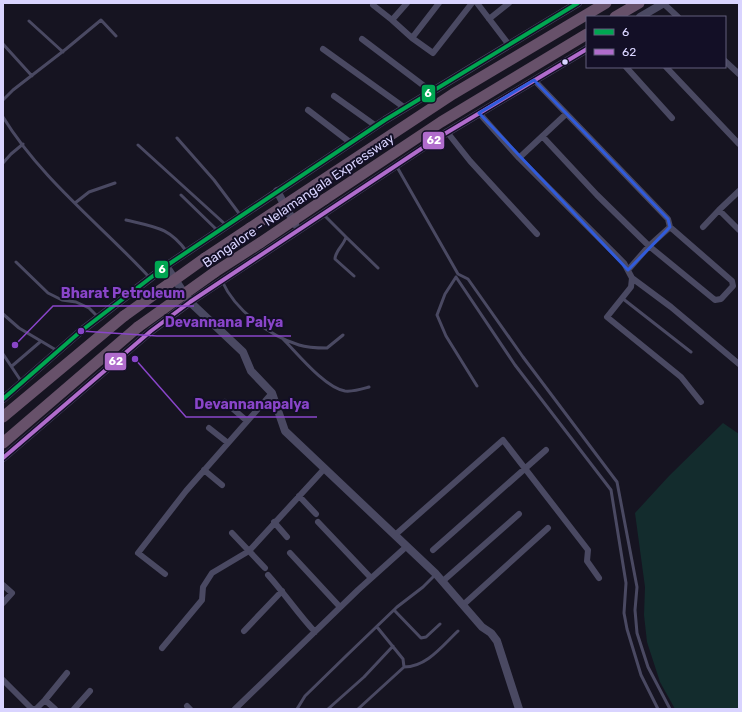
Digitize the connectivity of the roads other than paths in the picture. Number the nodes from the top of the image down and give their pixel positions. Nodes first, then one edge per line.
1 (407, 3) edge
2 (439, 3) edge
3 (472, 3) edge
4 (477, 3) edge
5 (509, 3) edge
6 (578, 3) edge
7 (606, 3) edge
8 (639, 3) edge
9 (664, 3) edge
10 (372, 5) dead end
11 (617, 16) edge
12 (642, 16) edge
13 (677, 16) edge
14 (489, 19) junction
15 (392, 20) junction
16 (29, 21) dead end
17 (116, 36) dead end
18 (584, 36) edge
19 (412, 38) junction
20 (362, 39) dead end
21 (3, 44) edge
22 (509, 45) junction
23 (323, 49) dead end
24 (586, 50) edge
25 (63, 52) junction
26 (726, 61) edge
27 (627, 68) edge
28 (667, 68) edge
29 (739, 74) edge
30 (32, 76) junction
31 (534, 80) junction
32 (432, 92) junction
33 (334, 96) dead end
34 (3, 100) edge
35 (405, 108) junction
36 (308, 110) dead end
37 (479, 113) junction
38 (566, 114) junction
39 (3, 117) edge
40 (672, 118) dead end
41 (376, 126) junction
42 (447, 132) junction
43 (543, 137) junction
44 (177, 138) dead end
45 (351, 143) junction
46 (23, 144) junction
47 (739, 144) edge
48 (138, 145) dead end
49 (519, 158) junction
50 (3, 163) edge
51 (396, 165) junction
52 (115, 183) dead end
53 (739, 190) edge
54 (277, 191) junction
55 (181, 195) dead end
56 (75, 203) junction
57 (719, 210) junction
58 (323, 214) junction
59 (241, 216) junction
60 (126, 220) dead end
61 (226, 225) junction
62 (703, 227) dead end
63 (670, 228) junction
64 (298, 230) junction
65 (739, 230) edge
66 (218, 231) junction
67 (537, 234) dead end
68 (346, 237) junction
69 (649, 246) junction
70 (188, 252) junction
71 (16, 262) dead end
72 (166, 266) junction
73 (378, 268) dead end
74 (628, 270) junction
75 (354, 276) dead end
76 (457, 276) junction
77 (150, 278) junction
78 (632, 278) junction
79 (222, 281) junction
80 (622, 298) junction
81 (190, 302) junction
82 (3, 314) edge
83 (98, 317) junction
84 (343, 335) dead end
85 (281, 338) junction
86 (40, 342) junction
87 (58, 351) junction
88 (691, 352) dead end
89 (3, 354) edge
90 (739, 364) edge
91 (12, 366) junction
92 (22, 383) junction
93 (370, 386) dead end
94 (477, 386) dead end
95 (272, 392) junction
96 (3, 399) edge
97 (225, 402) dead end
98 (701, 402) dead end
99 (3, 417) edge
100 (247, 421) junction
101 (209, 428) dead end
102 (3, 443) edge
103 (228, 443) junction
104 (546, 450) dead end
105 (3, 458) edge
106 (325, 468) junction
107 (524, 468) junction
108 (204, 470) junction
109 (222, 485) dead end
110 (299, 496) junction
111 (316, 514) dead end
112 (519, 514) dead end
113 (274, 522) junction
114 (318, 522) dead end
115 (548, 528) dead end
116 (232, 533) dead end
117 (395, 535) junction
118 (287, 538) dead end
119 (407, 546) junction
120 (249, 550) junction
121 (433, 550) dead end
122 (290, 553) dead end
123 (265, 568) dead end
124 (165, 574) dead end
125 (436, 574) junction
126 (268, 575) dead end
127 (371, 578) junction
128 (599, 578) dead end
129 (443, 581) junction
130 (3, 585) edge
131 (282, 591) junction
132 (3, 603) edge
133 (463, 605) junction
134 (340, 607) junction
135 (394, 610) junction
136 (440, 624) dead end
137 (377, 627) junction
138 (244, 631) dead end
139 (458, 631) dead end
140 (315, 632) junction
141 (393, 646) junction
142 (162, 648) dead end
143 (404, 667) junction
144 (67, 673) dead end
145 (3, 680) edge
146 (90, 691) dead end
147 (45, 700) junction
148 (55, 709) edge
149 (74, 709) edge
150 (235, 709) edge
151 (297, 709) edge
152 (328, 709) edge
153 (358, 709) edge
154 (520, 709) edge
155 (658, 709) edge
156 (670, 709) edge

1 - 15 street
2 - 19 street
3 - 19 street
4 - 14 street
5 - 14 street
6 - 22 street
7 - 99 highway, Bangalore - Nelamangala Expressway, bridge
8 - 11 highway
9 - 12 street
9 - 13 street
10 - 15 street
14 - 22 street
15 - 19 street
16 - 25 lane
17 - 25 lane
18 - 102 highway, Bangalore - Nelamangala Expressway, bridge
20 - 32 street
21 - 30 lane
22 - 32 street
23 - 35 street
24 - 31 street
25 - 30 lane
26 - 29 street
27 - 40 street
28 - 47 street
30 - 34 lane
31 - 37 street
31 - 38 street
32 - 35 street
33 - 41 street
35 - 41 street
36 - 45 street
37 - 42 street
37 - 49 street
38 - 43 street
38 - 63 street
39 - 46 lane
41 - 45 street
42 - 51 street
42 - 67 street
43 - 49 street
43 - 69 street
44 - 59 lane
45 - 54 street
46 - 50 lane
46 - 56 lane
48 - 61 lane
49 - 74 street
51 - 58 street
51 - 76 lane
52 - 56 lane
53 - 57 street
54 - 59 street
54 - 64 street
55 - 66 lane
56 - 77 lane
57 - 62 street
57 - 65 street
58 - 64 street
58 - 68 lane
59 - 61 street
60 - 70 lane
61 - 66 street
63 - 69 street
63 - 69 street
64 - 79 street
66 - 70 street
68 - 73 lane
68 - 75 lane
69 - 74 street
70 - 72 street
71 - 83 lane
72 - 77 street
72 - 81 street
74 - 78 street
76 - 94 lane
76 - 155 lane
76 - 156 lane
77 - 83 street
78 - 80 street
78 - 90 street
79 - 81 street
79 - 85 lane
80 - 88 lane
80 - 98 street
81 - 95 street
81 - 105 street
82 - 86 lane
83 - 87 street
84 - 85 lane
85 - 93 lane
86 - 87 lane
86 - 91 lane
87 - 92 street
89 - 91 lane
91 - 92 lane
92 - 96 street
95 - 100 street
95 - 106 street
97 - 100 street
100 - 103 street
101 - 103 street
103 - 108 street
104 - 107 street
106 - 110 street
106 - 117 street
107 - 117 street
107 - 121 street
107 - 128 street
108 - 109 street
108 - 124 street
110 - 111 street
110 - 113 street
112 - 129 street
113 - 118 street
113 - 120 street
114 - 127 street
115 - 133 street
116 - 120 street
117 - 119 street
119 - 125 street
119 - 127 street
120 - 123 street
120 - 142 street
122 - 134 street
125 - 129 street
125 - 135 lane
126 - 131 street
127 - 134 street
129 - 133 street
130 - 132 street
131 - 138 street
131 - 140 street
133 - 154 street
134 - 140 street
135 - 136 lane
135 - 137 lane
137 - 141 lane
137 - 151 lane
139 - 143 lane
140 - 150 street
141 - 143 lane
141 - 152 lane
143 - 153 lane
144 - 147 street
145 - 147 street
146 - 149 street
147 - 148 street

